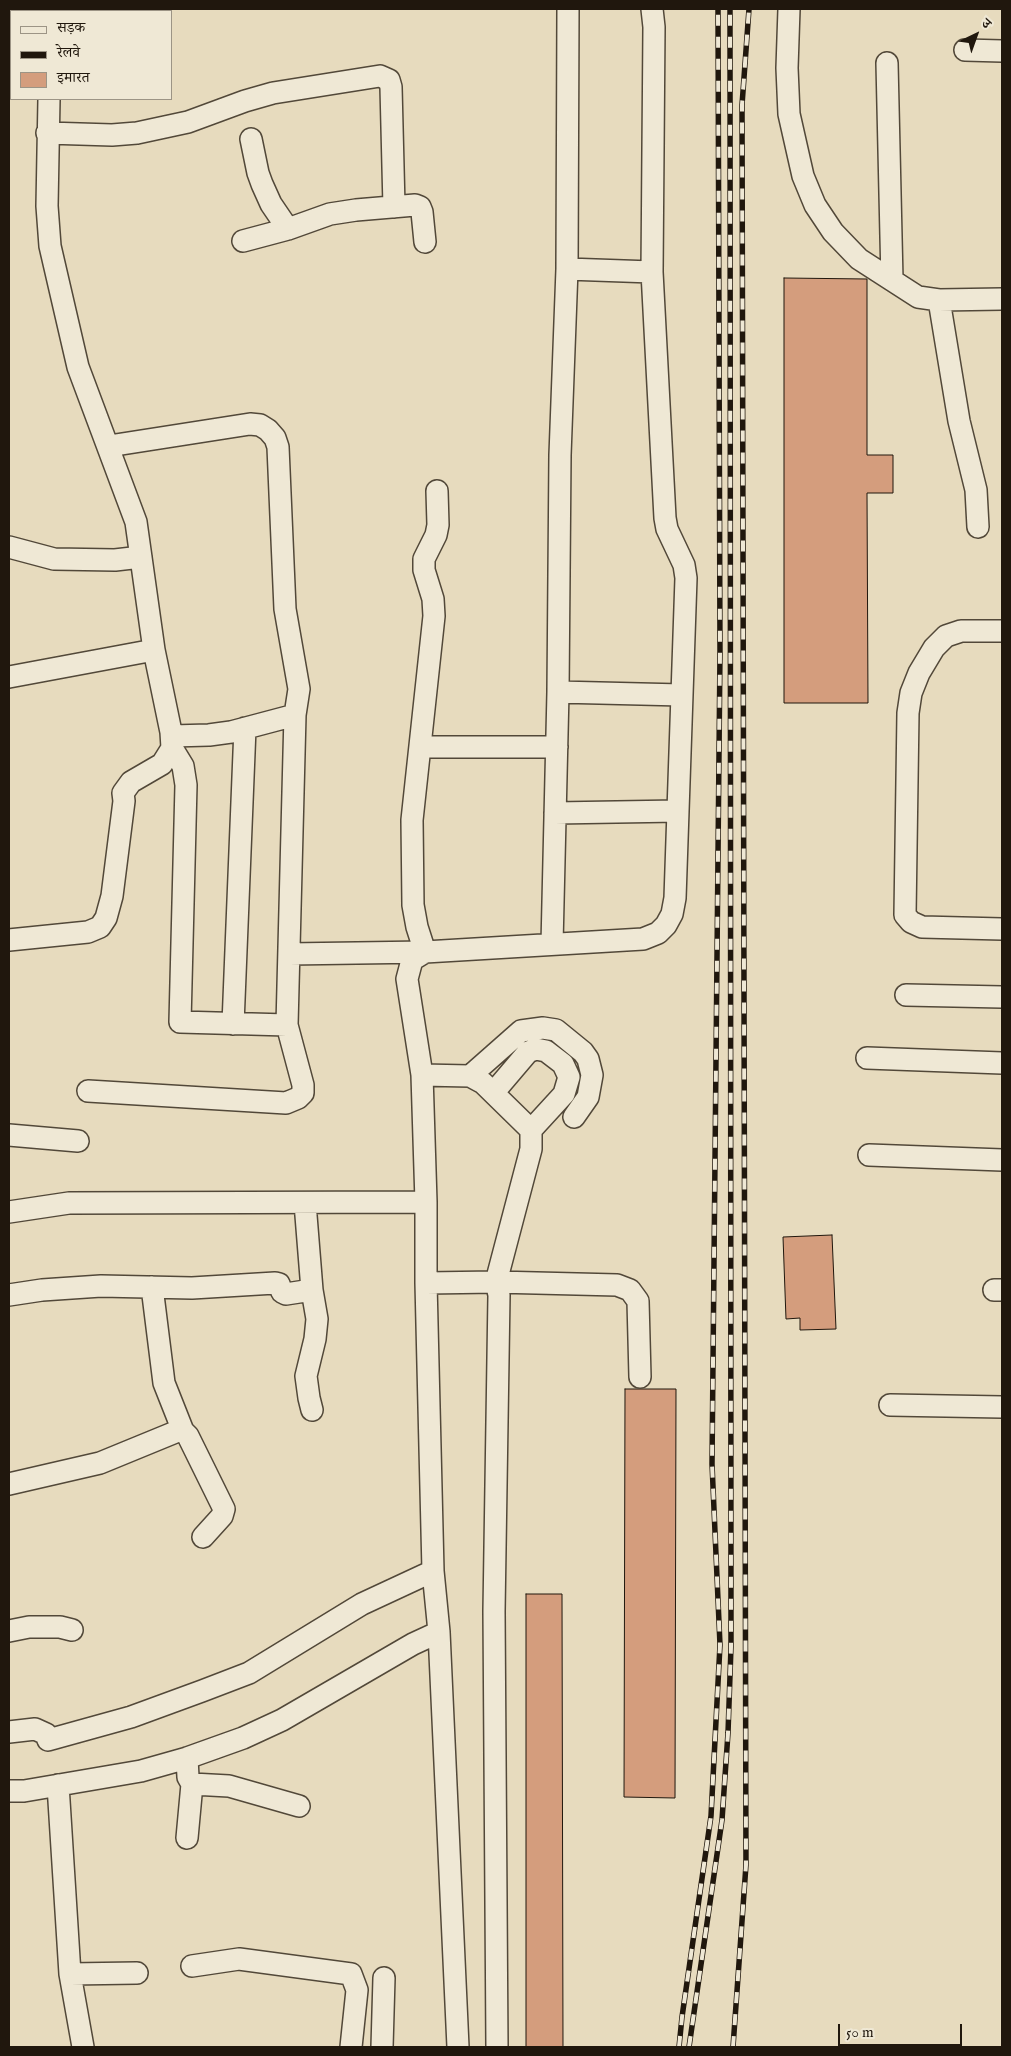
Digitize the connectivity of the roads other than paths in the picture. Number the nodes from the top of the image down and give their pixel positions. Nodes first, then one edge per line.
1 (568, 9) edge
2 (652, 9) edge
3 (789, 9) edge
4 (964, 50) dead end
5 (1002, 51) edge
6 (887, 63) dead end
7 (48, 100) edge
8 (48, 133) junction
9 (251, 139) dead end
10 (394, 207) junction
11 (288, 229) junction
12 (243, 241) dead end
13 (425, 242) dead end
14 (567, 269) junction
15 (652, 272) junction
16 (892, 280) junction
17 (1002, 299) edge
18 (939, 300) junction
19 (109, 446) junction
20 (437, 491) dead end
21 (978, 527) dead end
22 (9, 547) edge
23 (140, 557) junction
24 (1002, 631) edge
25 (154, 650) junction
26 (9, 677) edge
27 (558, 692) junction
28 (682, 694) junction
29 (295, 715) junction
30 (245, 728) junction
31 (172, 742) junction
32 (420, 747) junction
33 (557, 747) junction
34 (678, 811) junction
35 (555, 813) junction
36 (1002, 929) edge
37 (9, 940) edge
38 (552, 944) junction
39 (425, 952) junction
40 (289, 954) junction
41 (906, 995) dead end
42 (1002, 997) edge
43 (233, 1024) junction
44 (288, 1025) junction
45 (867, 1058) dead end
46 (1002, 1063) edge
47 (422, 1074) junction
48 (470, 1076) junction
49 (88, 1091) dead end
50 (494, 1092) junction
51 (574, 1117) dead end
52 (531, 1130) junction
53 (9, 1135) edge
54 (78, 1141) dead end
55 (869, 1155) dead end
56 (1002, 1160) edge
57 (426, 1202) junction
58 (305, 1203) junction
59 (9, 1212) edge
60 (496, 1282) junction
61 (426, 1283) junction
62 (152, 1287) junction
63 (312, 1290) junction
64 (9, 1295) edge
65 (640, 1377) dead end
66 (890, 1405) dead end
67 (1002, 1408) edge
68 (312, 1410) dead end
69 (183, 1431) junction
70 (9, 1484) edge
71 (203, 1537) dead end
72 (433, 1571) junction
73 (72, 1630) dead end
74 (9, 1631) edge
75 (439, 1632) junction
76 (9, 1732) edge
77 (187, 1758) junction
78 (192, 1784) junction
79 (58, 1785) junction
80 (9, 1791) edge
81 (299, 1806) dead end
82 (187, 1838) dead end
83 (192, 1966) dead end
84 (136, 1973) dead end
85 (70, 1974) junction
86 (384, 1978) dead end
87 (83, 2047) edge
88 (351, 2047) edge
89 (382, 2047) edge
90 (458, 2047) edge
91 (497, 2047) edge

1 - 14 street
2 - 15 street
3 - 16 street
4 - 5 street
6 - 16 street
7 - 8 street
8 - 10 street
8 - 19 street
9 - 11 street
10 - 11 street
10 - 13 street
11 - 12 street
14 - 15 street
14 - 27 street
15 - 28 street
16 - 18 street
17 - 18 street
18 - 21 street
19 - 23 street
19 - 29 street
20 - 32 street
22 - 23 street
23 - 25 street
24 - 36 street
25 - 26 street
25 - 31 street
27 - 28 street
27 - 33 street
28 - 34 street
29 - 30 street
29 - 40 street
30 - 31 street
30 - 43 street
31 - 37 street
31 - 43 street
32 - 33 street
32 - 39 street
33 - 35 street
34 - 35 street
34 - 38 street
35 - 38 street
38 - 39 street
39 - 40 street
39 - 47 street
40 - 44 street
41 - 42 street
43 - 44 street
44 - 49 street
45 - 46 street
47 - 48 street
47 - 57 street
48 - 50 street
48 - 51 street
50 - 52 street
50 - 52 street
52 - 60 street
53 - 54 street
55 - 56 street
57 - 58 street
57 - 61 street
58 - 59 street
58 - 63 street
60 - 61 street
60 - 65 street
60 - 91 street
61 - 72 street
62 - 63 street
62 - 64 street
62 - 69 street
63 - 68 street
66 - 67 street
69 - 70 street
69 - 71 street
72 - 75 street
72 - 76 street
73 - 74 street
75 - 77 street
75 - 90 street
77 - 78 street
77 - 79 street
78 - 81 street
78 - 82 street
79 - 80 street
79 - 85 street
83 - 88 street
84 - 85 street
85 - 87 street
86 - 89 street

